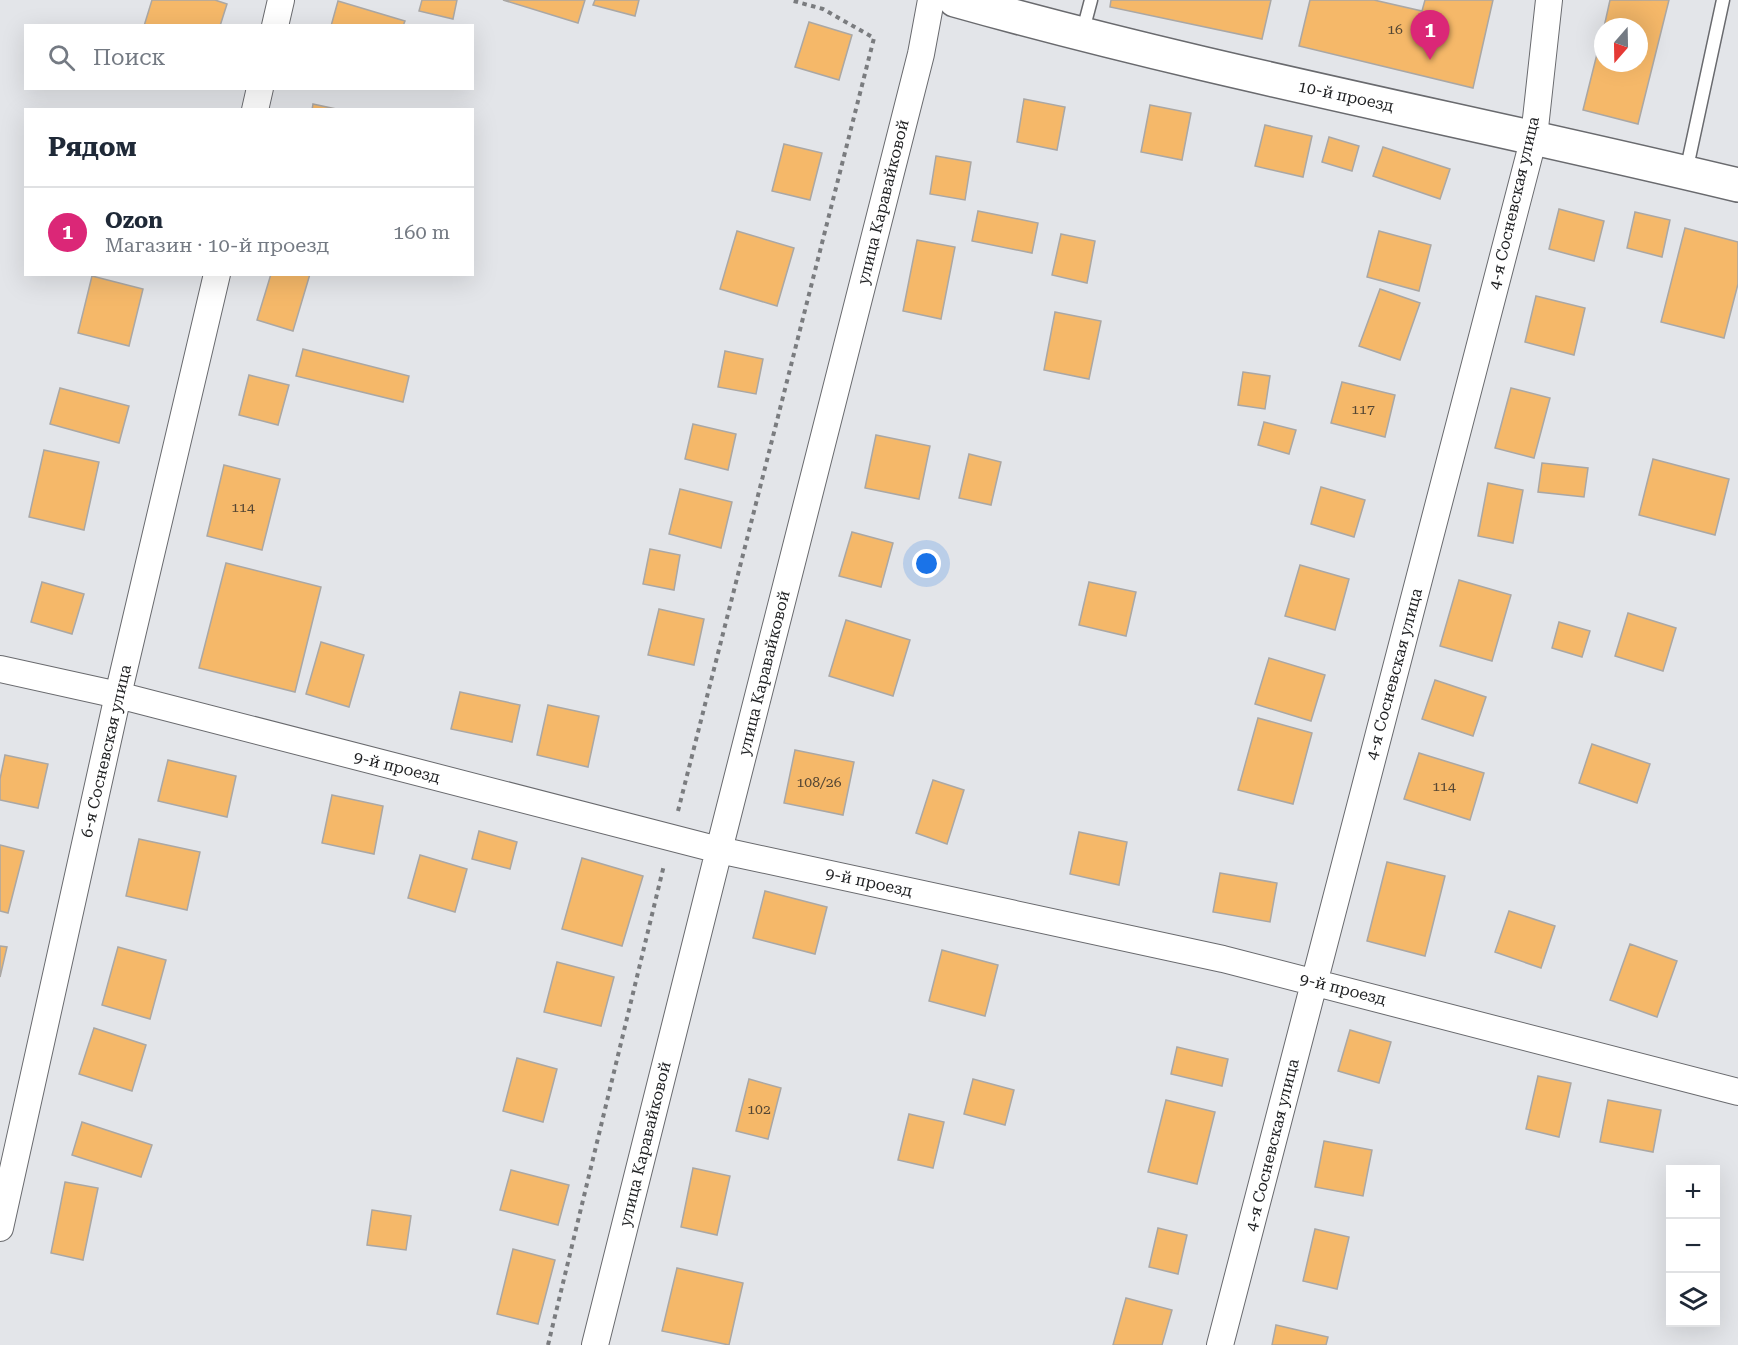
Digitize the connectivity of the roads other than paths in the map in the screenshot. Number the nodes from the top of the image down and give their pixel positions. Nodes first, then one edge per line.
1 (281, 0) edge
2 (931, 0) edge
3 (955, 0) edge
4 (1091, 0) edge
5 (1549, 0) edge
6 (1723, 0) edge
7 (275, 24) edge
8 (1082, 34) junction
9 (260, 90) edge
10 (255, 108) edge
11 (1533, 137) junction
12 (1686, 173) junction
13 (1738, 185) edge
14 (217, 276) edge
15 (0, 669) edge
16 (117, 695) junction
17 (719, 850) junction
18 (1314, 982) junction
19 (1738, 1092) edge
20 (0, 1228) edge
21 (596, 1345) edge
22 (1221, 1345) edge

1 - 7 street
2 - 17 street, улица Каравайковой
3 - 8 main road, 10-й проезд
4 - 8 lane
5 - 11 street, 4-я Сосневская улица
6 - 12 lane
8 - 11 main road, 10-й проезд
9 - 10 street
11 - 12 main road, 10-й проезд
11 - 18 street, 4-я Сосневская улица
12 - 13 main road, 10-й проезд
14 - 16 street, 6-я Сосневская улица
15 - 16 street, 9-й проезд
16 - 17 street, 9-й проезд
16 - 20 street, 6-я Сосневская улица
17 - 18 street, 9-й проезд
17 - 21 street, улица Каравайковой
18 - 19 street, 9-й проезд
18 - 22 street, 4-я Сосневская улица

